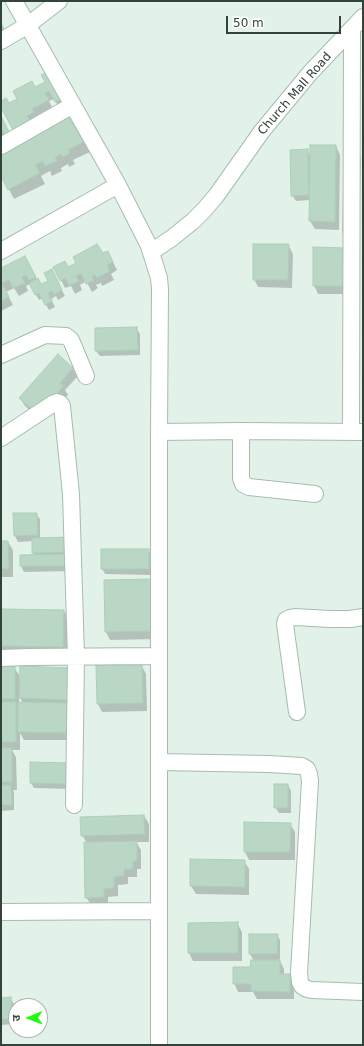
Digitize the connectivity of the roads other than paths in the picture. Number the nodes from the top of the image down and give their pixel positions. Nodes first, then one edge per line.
1 (14, 1) edge
2 (59, 1) edge
3 (358, 23) edge
4 (28, 25) junction
5 (1, 41) edge
6 (73, 105) junction
7 (1, 146) edge
8 (118, 185) junction
9 (1, 251) edge
10 (151, 252) junction
11 (1, 355) edge
12 (86, 376) dead end
13 (241, 431) junction
14 (357, 431) edge
15 (159, 432) junction
16 (1, 438) edge
17 (315, 494) dead end
18 (363, 617) edge
19 (76, 656) junction
20 (159, 656) junction
21 (1, 658) edge
22 (297, 712) dead end
23 (159, 762) junction
24 (74, 805) dead end
25 (159, 911) junction
26 (1, 912) edge
27 (363, 992) edge
28 (159, 1045) edge

1 - 4 street
2 - 4 street
3 - 10 street, Church Mall Road
3 - 14 street, Church Mall Road
4 - 5 street
4 - 6 street
6 - 7 street
6 - 8 street
8 - 9 street
8 - 10 street
10 - 15 street
11 - 12 street
13 - 14 street
13 - 15 street
13 - 17 street
15 - 20 street
16 - 19 street
18 - 22 street
19 - 20 street
19 - 21 street
19 - 24 street
20 - 23 street
23 - 25 street
23 - 27 street
25 - 26 street
25 - 28 street

